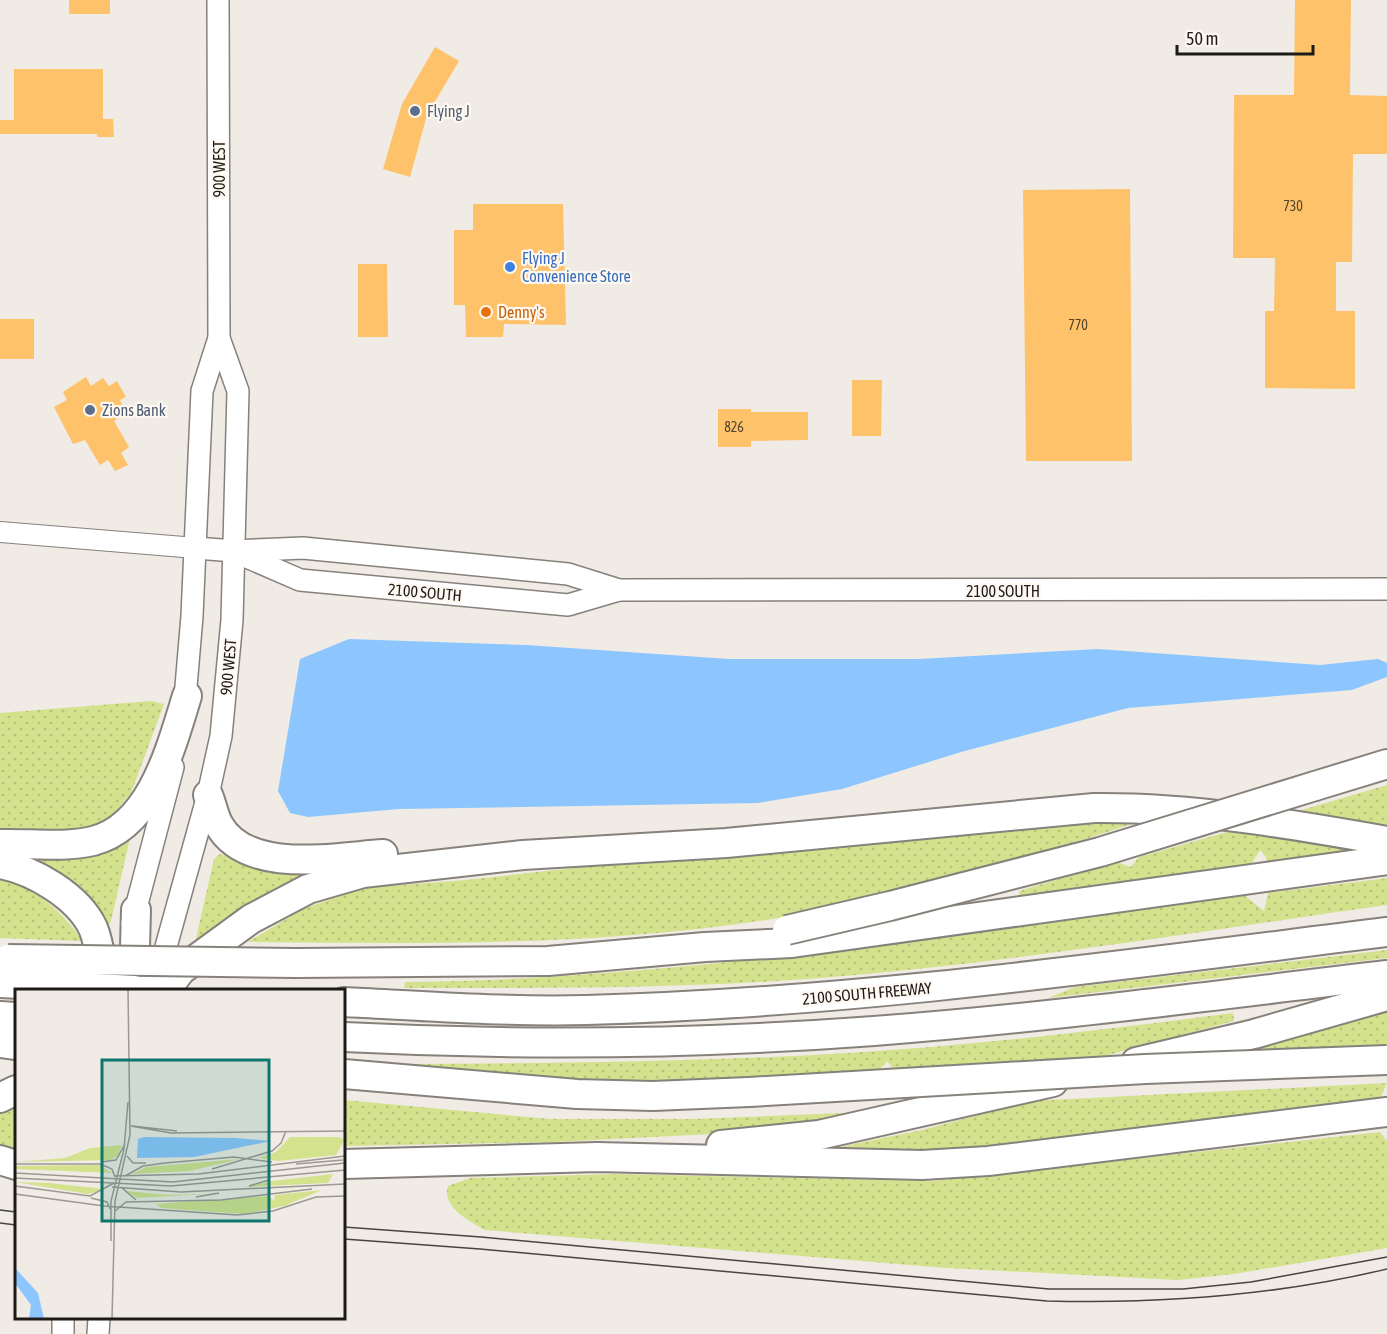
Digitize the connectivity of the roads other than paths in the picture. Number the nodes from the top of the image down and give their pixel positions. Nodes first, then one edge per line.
1 (218, 0) edge
2 (219, 338) junction
3 (0, 532) edge
4 (196, 548) junction
5 (234, 552) junction
6 (1387, 589) edge
7 (619, 590) junction
8 (187, 696) junction
9 (1387, 764) edge
10 (208, 795) junction
11 (1387, 841) edge
12 (0, 844) edge
13 (523, 855) junction
14 (1387, 860) edge
15 (0, 864) edge
16 (136, 910) joint
17 (1387, 932) edge
18 (789, 937) junction
19 (167, 944) joint
20 (3, 967) edge
21 (1387, 975) edge
22 (107, 989) edge
23 (140, 989) edge
24 (1387, 996) edge
25 (345, 1002) edge
26 (0, 1016) edge
27 (15, 1017) edge
28 (345, 1037) edge
29 (0, 1043) edge
30 (15, 1045) edge
31 (1387, 1060) edge
32 (345, 1074) edge
33 (15, 1090) edge
34 (0, 1098) edge
35 (1384, 1113) edge
36 (597, 1157) junction
37 (0, 1160) edge
38 (345, 1164) edge
39 (15, 1165) edge
40 (99, 1319) edge
41 (98, 1334) edge

1 - 2 main road, 900 WEST
2 - 4 main road, 900 WEST
2 - 5 main road, 900 WEST
3 - 4 street, 2100 SOUTH
4 - 5 main road, 2100 SOUTH
4 - 8 main road, 900 WEST
5 - 7 main road, 2100 SOUTH
5 - 7 main road, 2100 SOUTH
5 - 10 main road, 900 WEST
6 - 7 main road, 2100 SOUTH
8 - 12 highway
8 - 16 main road, 900 WEST
9 - 18 highway, bridge
10 - 13 highway
10 - 19 main road, 900 WEST
11 - 13 highway
13 - 23 highway
14 - 18 highway
15 - 22 highway
16 - 23 highway
17 - 25 highway, 2100 SOUTH FREEWAY
18 - 20 highway, bridge
19 - 23 highway
20 - 23 highway, bridge
21 - 28 highway
24 - 36 highway
26 - 27 highway
29 - 30 highway
31 - 32 highway, bridge
33 - 34 highway
35 - 36 highway
36 - 38 highway
37 - 39 highway
40 - 41 main road

